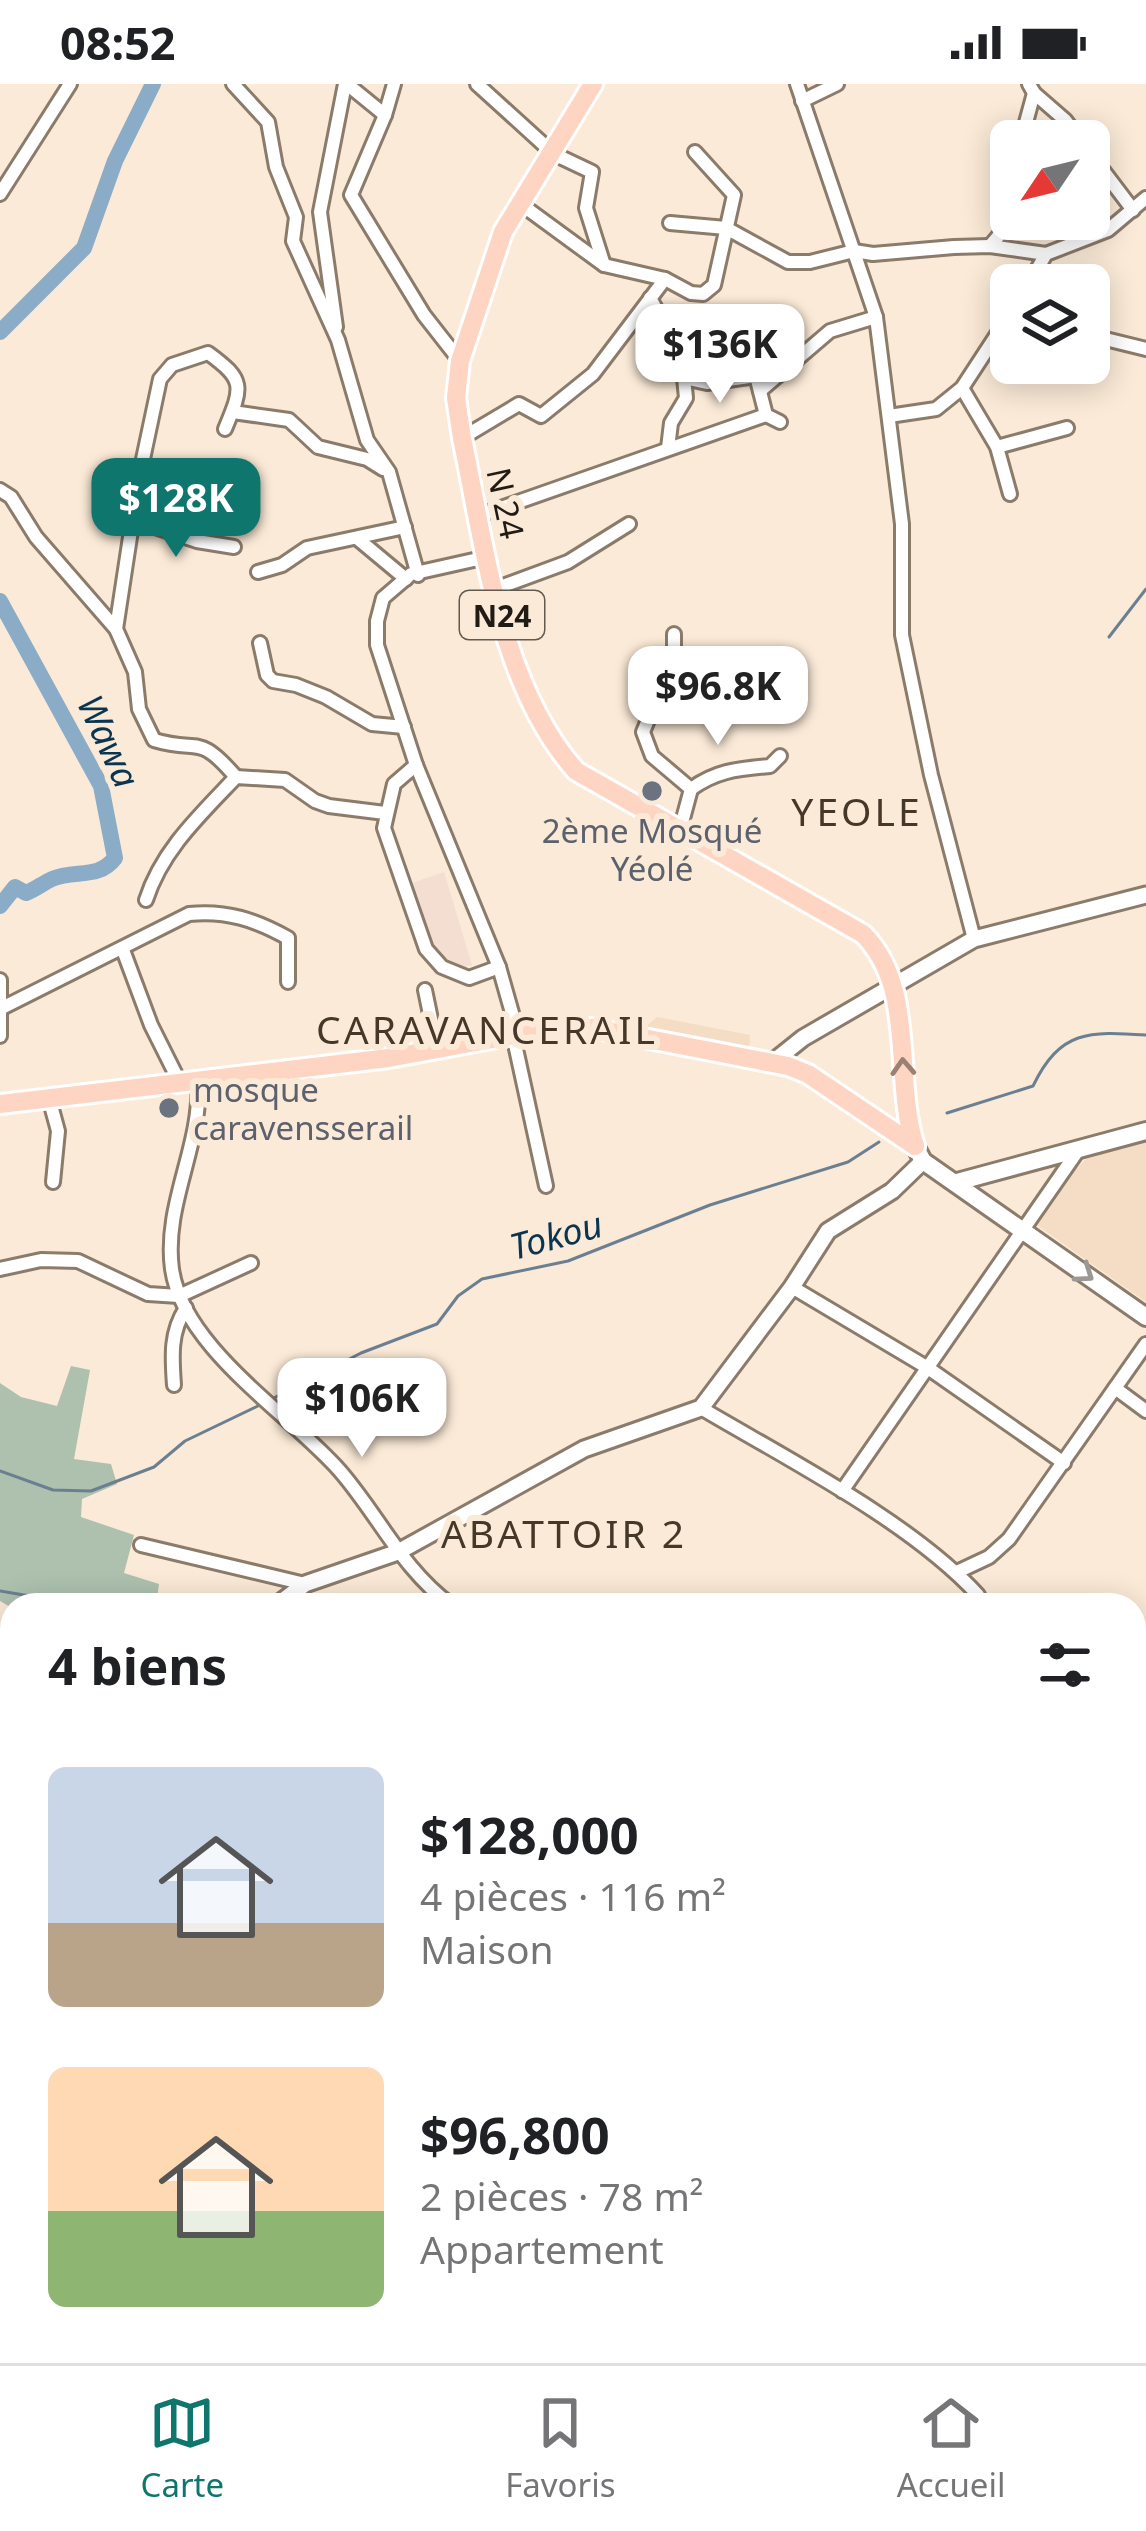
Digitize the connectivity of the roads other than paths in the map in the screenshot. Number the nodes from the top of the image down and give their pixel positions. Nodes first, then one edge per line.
1 (70, 84) edge
2 (233, 84) edge
3 (346, 84) edge
4 (394, 84) edge
5 (477, 84) edge
6 (593, 84) edge
7 (797, 84) edge
8 (837, 84) edge
9 (1032, 88) edge
10 (802, 100) junction
11 (385, 115) junction
12 (1025, 120) edge
13 (1065, 120) edge
14 (695, 152) dead end
15 (554, 154) junction
16 (1110, 180) edge
17 (0, 194) edge
18 (1146, 198) edge
19 (522, 205) junction
20 (1133, 210) junction
21 (670, 223) dead end
22 (725, 228) junction
23 (995, 240) edge
24 (990, 246) junction
25 (854, 251) junction
26 (1046, 254) junction
27 (1040, 264) edge
28 (604, 266) junction
29 (665, 279) junction
30 (650, 298) junction
31 (876, 317) junction
32 (338, 340) junction
33 (1110, 340) edge
34 (748, 342) dead end
35 (990, 346) edge
36 (1146, 349) edge
37 (460, 361) junction
38 (755, 376) junction
39 (684, 378) junction
40 (962, 388) junction
41 (760, 391) junction
42 (232, 412) junction
43 (766, 415) junction
44 (889, 416) junction
45 (780, 422) dead end
46 (1067, 428) dead end
47 (225, 429) dead end
48 (461, 438) junction
49 (997, 447) junction
50 (668, 448) junction
51 (389, 472) junction
52 (0, 490) edge
53 (1010, 494) dead end
54 (478, 517) junction
55 (134, 520) junction
56 (629, 524) dead end
57 (405, 527) junction
58 (358, 539) junction
59 (234, 547) dead end
60 (487, 557) junction
61 (257, 572) dead end
62 (412, 577) junction
63 (495, 589) junction
64 (116, 629) junction
65 (674, 634) dead end
66 (260, 643) dead end
67 (404, 727) junction
68 (780, 756) dead end
69 (416, 765) junction
70 (236, 777) junction
71 (691, 789) junction
72 (385, 813) junction
73 (680, 830) junction
74 (1146, 895) edge
75 (146, 900) dead end
76 (974, 939) junction
77 (123, 950) junction
78 (499, 967) junction
79 (0, 980) edge
80 (288, 982) dead end
81 (892, 988) junction
82 (425, 990) dead end
83 (2, 1008) edge
84 (516, 1035) junction
85 (0, 1036) edge
86 (803, 1038) junction
87 (437, 1048) junction
88 (780, 1064) junction
89 (809, 1075) junction
90 (189, 1080) junction
91 (49, 1098) junction
92 (0, 1104) edge
93 (1146, 1131) edge
94 (1079, 1148) junction
95 (919, 1153) junction
96 (53, 1182) dead end
97 (957, 1182) junction
98 (546, 1186) dead end
99 (1023, 1230) junction
100 (251, 1263) dead end
101 (0, 1269) edge
102 (792, 1287) junction
103 (182, 1302) junction
104 (1146, 1317) edge
105 (1146, 1344) edge
106 (928, 1368) junction
107 (174, 1385) dead end
108 (1115, 1388) junction
109 (700, 1408) junction
110 (1146, 1412) edge
111 (1064, 1463) junction
112 (842, 1491) junction
113 (141, 1545) dead end
114 (398, 1552) junction
115 (957, 1572) junction
116 (305, 1584) junction
117 (293, 1593) edge
118 (437, 1593) edge
119 (976, 1593) edge

1 - 17 street
2 - 32 street
3 - 11 street
3 - 32 street
4 - 11 street
5 - 15 street
6 - 15 main road, N 24 / N24
7 - 10 street
8 - 10 street
9 - 12 street
9 - 13 street
10 - 25 street
11 - 37 street
14 - 22 street
15 - 19 main road, N 24 / N24
15 - 28 street
16 - 20 street
18 - 20 street
19 - 28 street
19 - 37 main road, N 24 / N24
20 - 26 street
21 - 22 street
22 - 25 street
22 - 29 street
23 - 24 street
24 - 25 street
24 - 26 street
25 - 31 street
26 - 27 street
28 - 29 street
29 - 30 street
30 - 39 street
30 - 48 street
31 - 41 street
31 - 44 street
32 - 51 street
33 - 36 street
34 - 38 street
35 - 40 street
37 - 48 main road, N 24 / N24
38 - 39 street
38 - 41 street
39 - 50 street
40 - 44 street
40 - 49 street
41 - 43 street
42 - 47 street
42 - 51 street
42 - 55 street
43 - 45 street
43 - 50 street
44 - 76 street
46 - 49 street
48 - 54 main road, N 24 / N24
49 - 53 street
50 - 54 street
51 - 57 street
52 - 64 street
54 - 60 main road, N 24 / N24
55 - 59 street
55 - 64 street
56 - 63 street
57 - 58 street
57 - 62 street
58 - 61 street
58 - 62 street
60 - 62 street
60 - 63 main road, N 24 / N24
62 - 67 street
63 - 73 main road, N 24 / N24
64 - 70 street
65 - 71 street
66 - 67 street
67 - 69 street
68 - 71 street
69 - 72 street
69 - 78 street
70 - 72 street
70 - 75 street
71 - 73 street
72 - 78 street
73 - 81 main road, N 24 / N24
74 - 76 street
76 - 81 street
77 - 80 street
77 - 83 street
77 - 90 street
78 - 84 street
79 - 83 street
81 - 86 street
95 -> 81 main road, N24
82 - 87 street
83 - 85 street
84 - 87 main road
84 - 88 main road
84 - 98 street
86 - 88 street
86 - 89 street
87 - 90 main road
88 - 89 main road
89 - 95 main road
90 - 91 main road
90 - 103 street
91 - 92 main road
91 - 96 street
93 - 94 main road
94 - 97 main road
94 - 99 street
95 - 97 main road
95 - 102 street
97 - 99 main road
99 -> 104 main road
99 - 106 street
100 - 103 street
101 - 103 street
102 - 106 street
102 - 109 street
103 - 107 street
103 - 114 street
105 - 108 street
106 - 111 street
106 - 112 street
108 - 110 street
108 - 111 street
109 - 112 street
109 - 114 street
111 - 115 street
112 - 115 street
113 - 116 street
114 - 116 street
114 - 118 street
115 - 119 street
116 - 117 street

